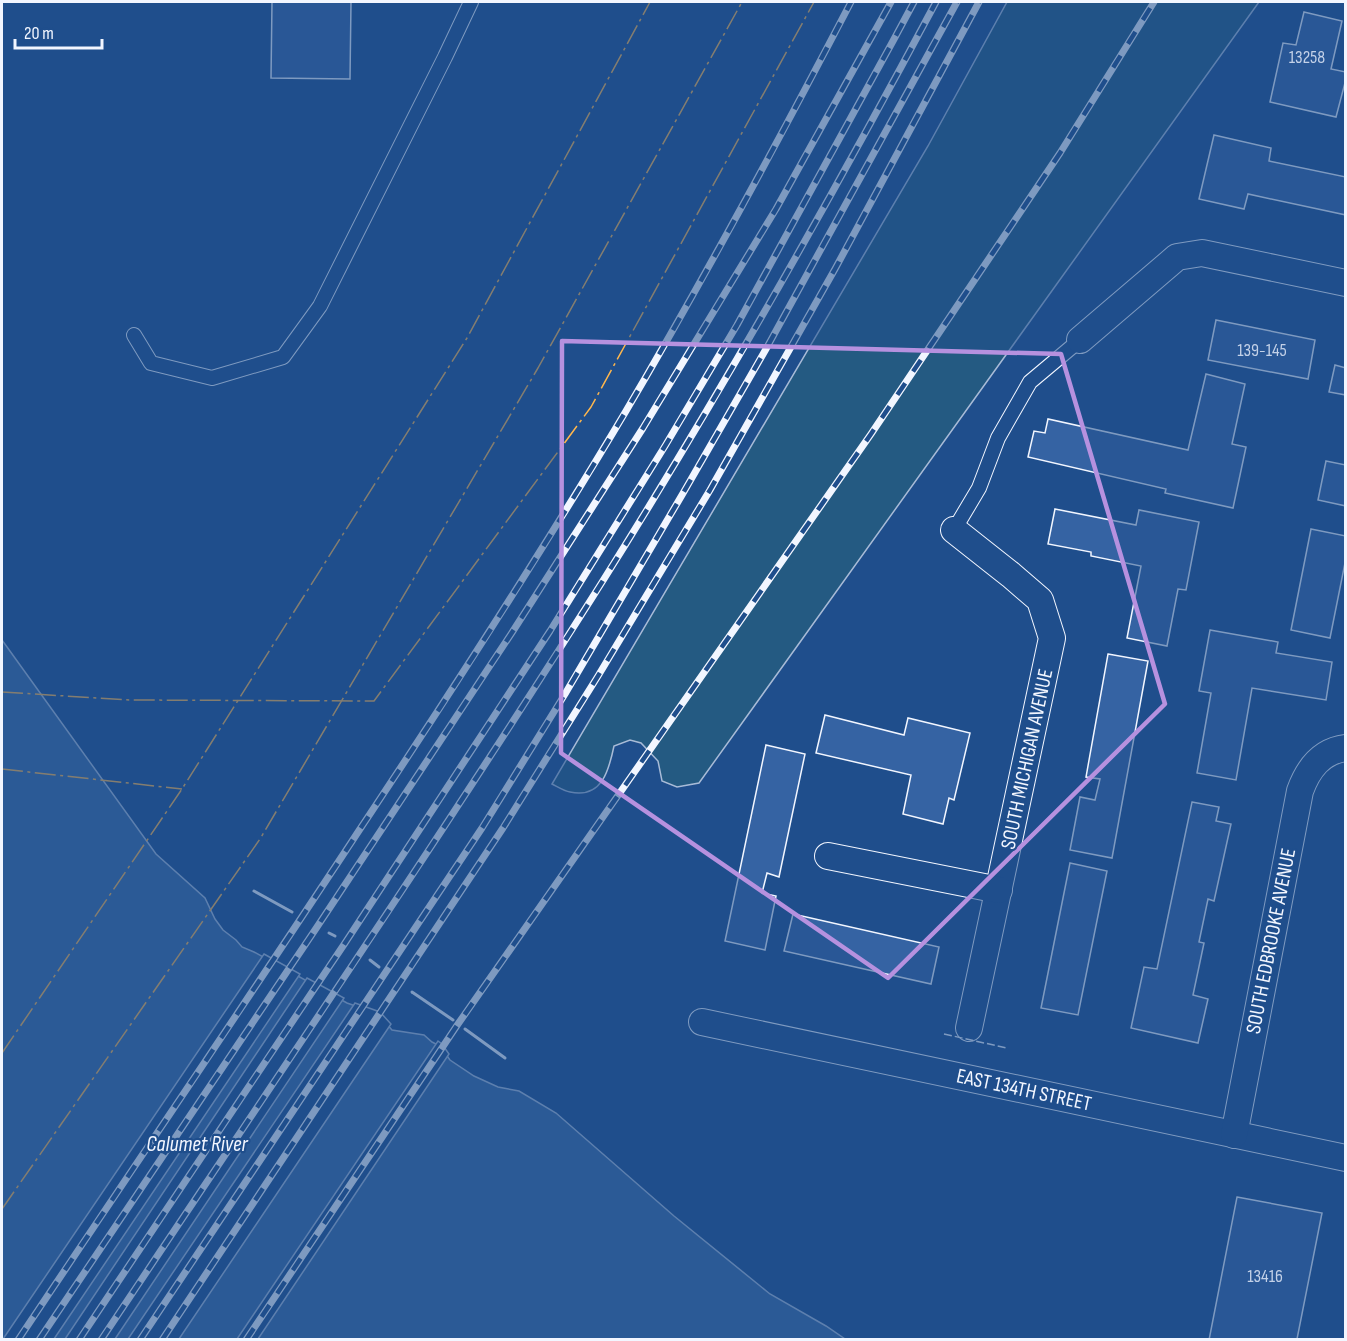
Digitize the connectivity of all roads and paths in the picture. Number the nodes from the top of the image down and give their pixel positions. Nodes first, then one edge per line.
1 (471, 2) edge
2 (1346, 283) edge
3 (134, 335) dead end
4 (1080, 340) joint
5 (954, 530) joint
6 (1335, 751) edge
7 (828, 856) dead end
8 (999, 890) junction
9 (702, 1022) dead end
10 (969, 1028) dead end
11 (1234, 1135) junction
12 (1346, 1158) edge

1 - 3 lane
2 - 4 street
4 - 5 lane
5 - 8 street, SOUTH MICHIGAN AVENUE
6 - 11 street, SOUTH EDBROOKE AVENUE
7 - 8 street
8 - 10 street, SOUTH MICHIGAN AVENUE
9 - 11 street, EAST 134TH STREET
11 - 12 street, EAST 134TH STREET

